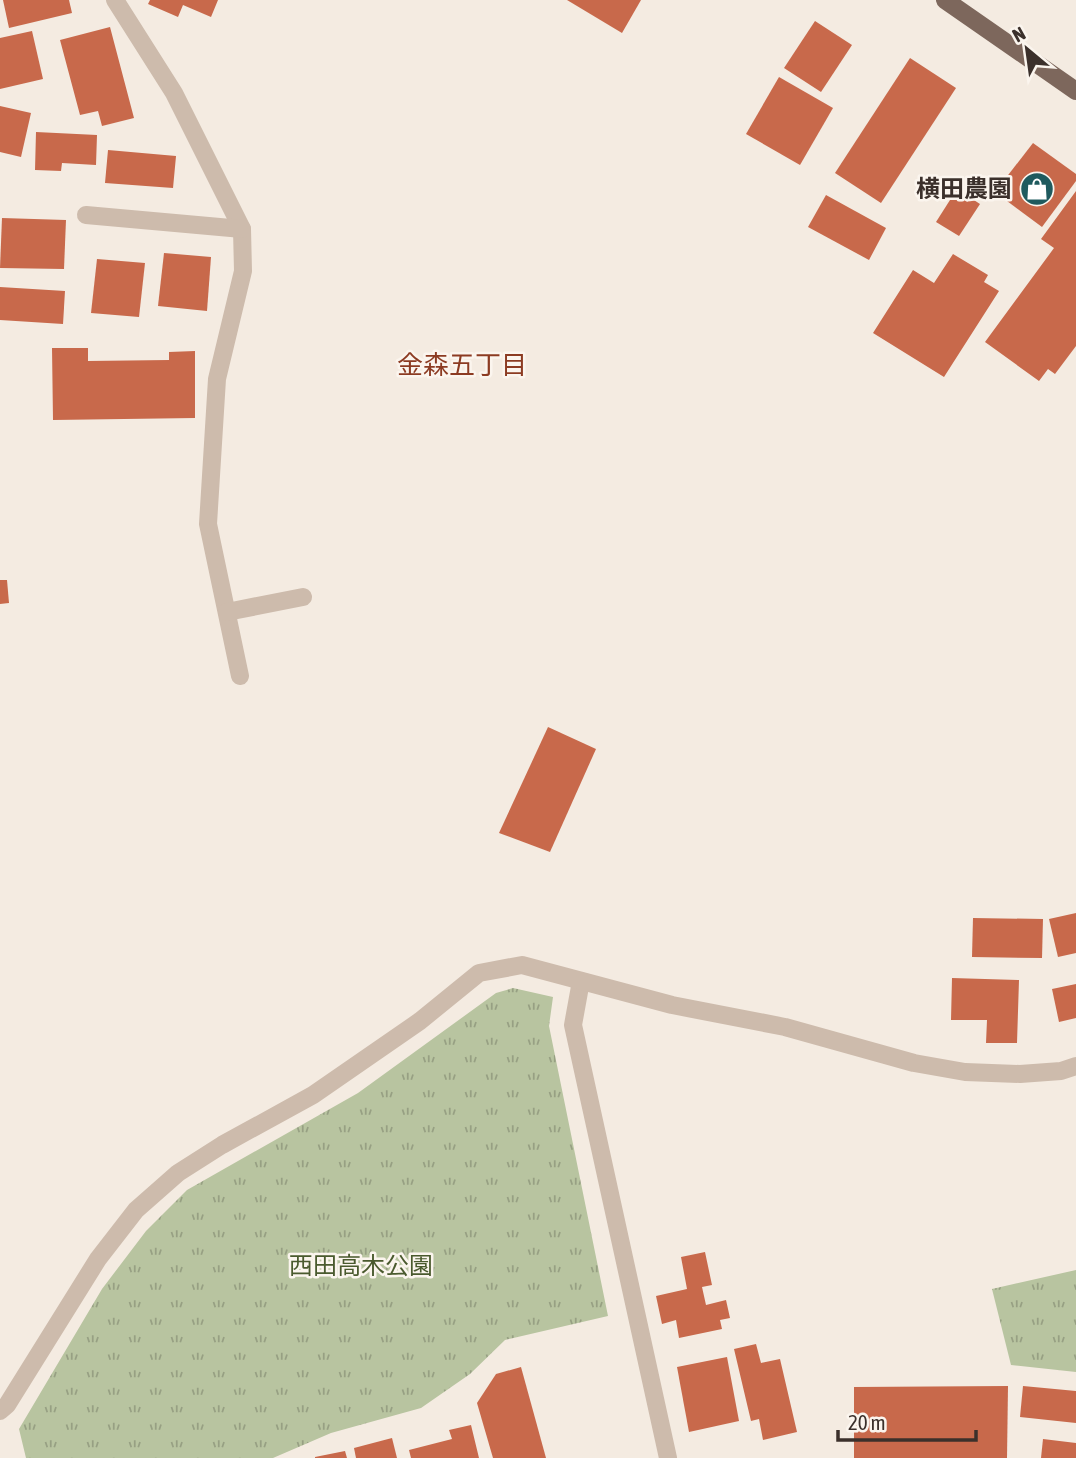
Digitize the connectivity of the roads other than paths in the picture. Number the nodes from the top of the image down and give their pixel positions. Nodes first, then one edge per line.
1 (115, 0) edge
2 (945, 0) edge
3 (1076, 91) edge
4 (86, 215) dead end
5 (242, 229) junction
6 (303, 597) dead end
7 (227, 612) junction
8 (240, 676) dead end
9 (581, 981) junction
10 (1076, 1066) edge
11 (0, 1411) edge
12 (668, 1458) edge

1 - 5 street
2 - 3 main road
4 - 5 street
5 - 7 street
6 - 7 street
7 - 8 street
9 - 10 street
9 - 11 street
9 - 12 street

